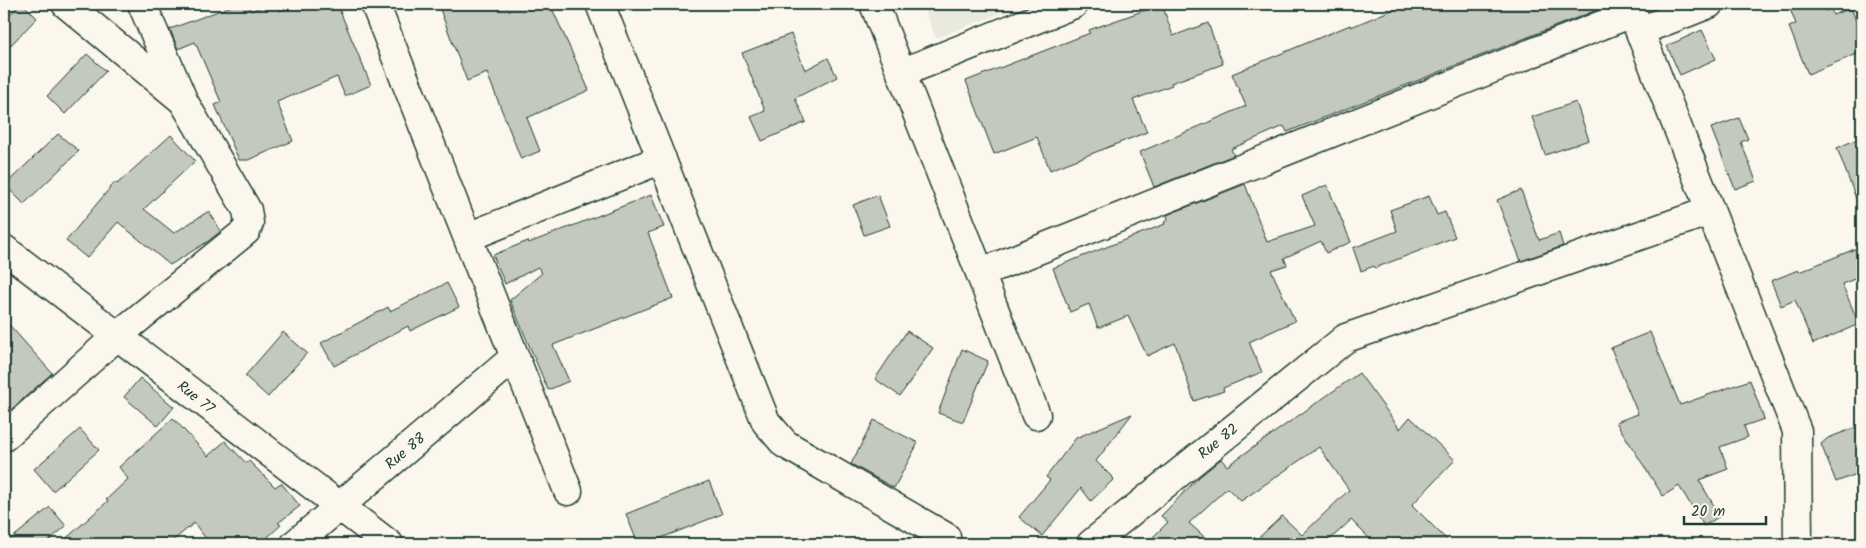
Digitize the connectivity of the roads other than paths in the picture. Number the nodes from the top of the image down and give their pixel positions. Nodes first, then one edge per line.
1 (66, 4) edge
2 (142, 4) edge
3 (375, 4) edge
4 (600, 4) edge
5 (874, 4) edge
6 (1074, 4) edge
7 (1709, 4) edge
8 (1633, 16) edge
9 (901, 73) junction
10 (184, 102) junction
11 (662, 159) junction
12 (1710, 211) junction
13 (468, 237) junction
14 (4, 248) edge
15 (980, 273) junction
16 (116, 336) junction
17 (515, 357) junction
18 (1036, 415) dead end
19 (4, 436) edge
20 (568, 491) dead end
21 (339, 507) junction
22 (946, 537) dead end
23 (295, 544) edge
24 (389, 544) edge
25 (1090, 544) edge
26 (1798, 544) edge

1 - 10 street
2 - 10 street
3 - 13 street
4 - 11 street
5 - 9 street
6 - 9 street
7 - 8 street
8 - 12 street
8 - 15 street
9 - 15 street
10 - 16 street
11 - 13 street
11 - 22 street
12 - 25 street, Rue 82
12 - 26 street
13 - 17 street
14 - 16 street, Rue 77
15 - 18 street
16 - 19 street
16 - 21 street, Rue 77
17 - 20 street
17 - 21 street, Rue 88
21 - 23 street, Rue 88
21 - 24 street, Rue 77

